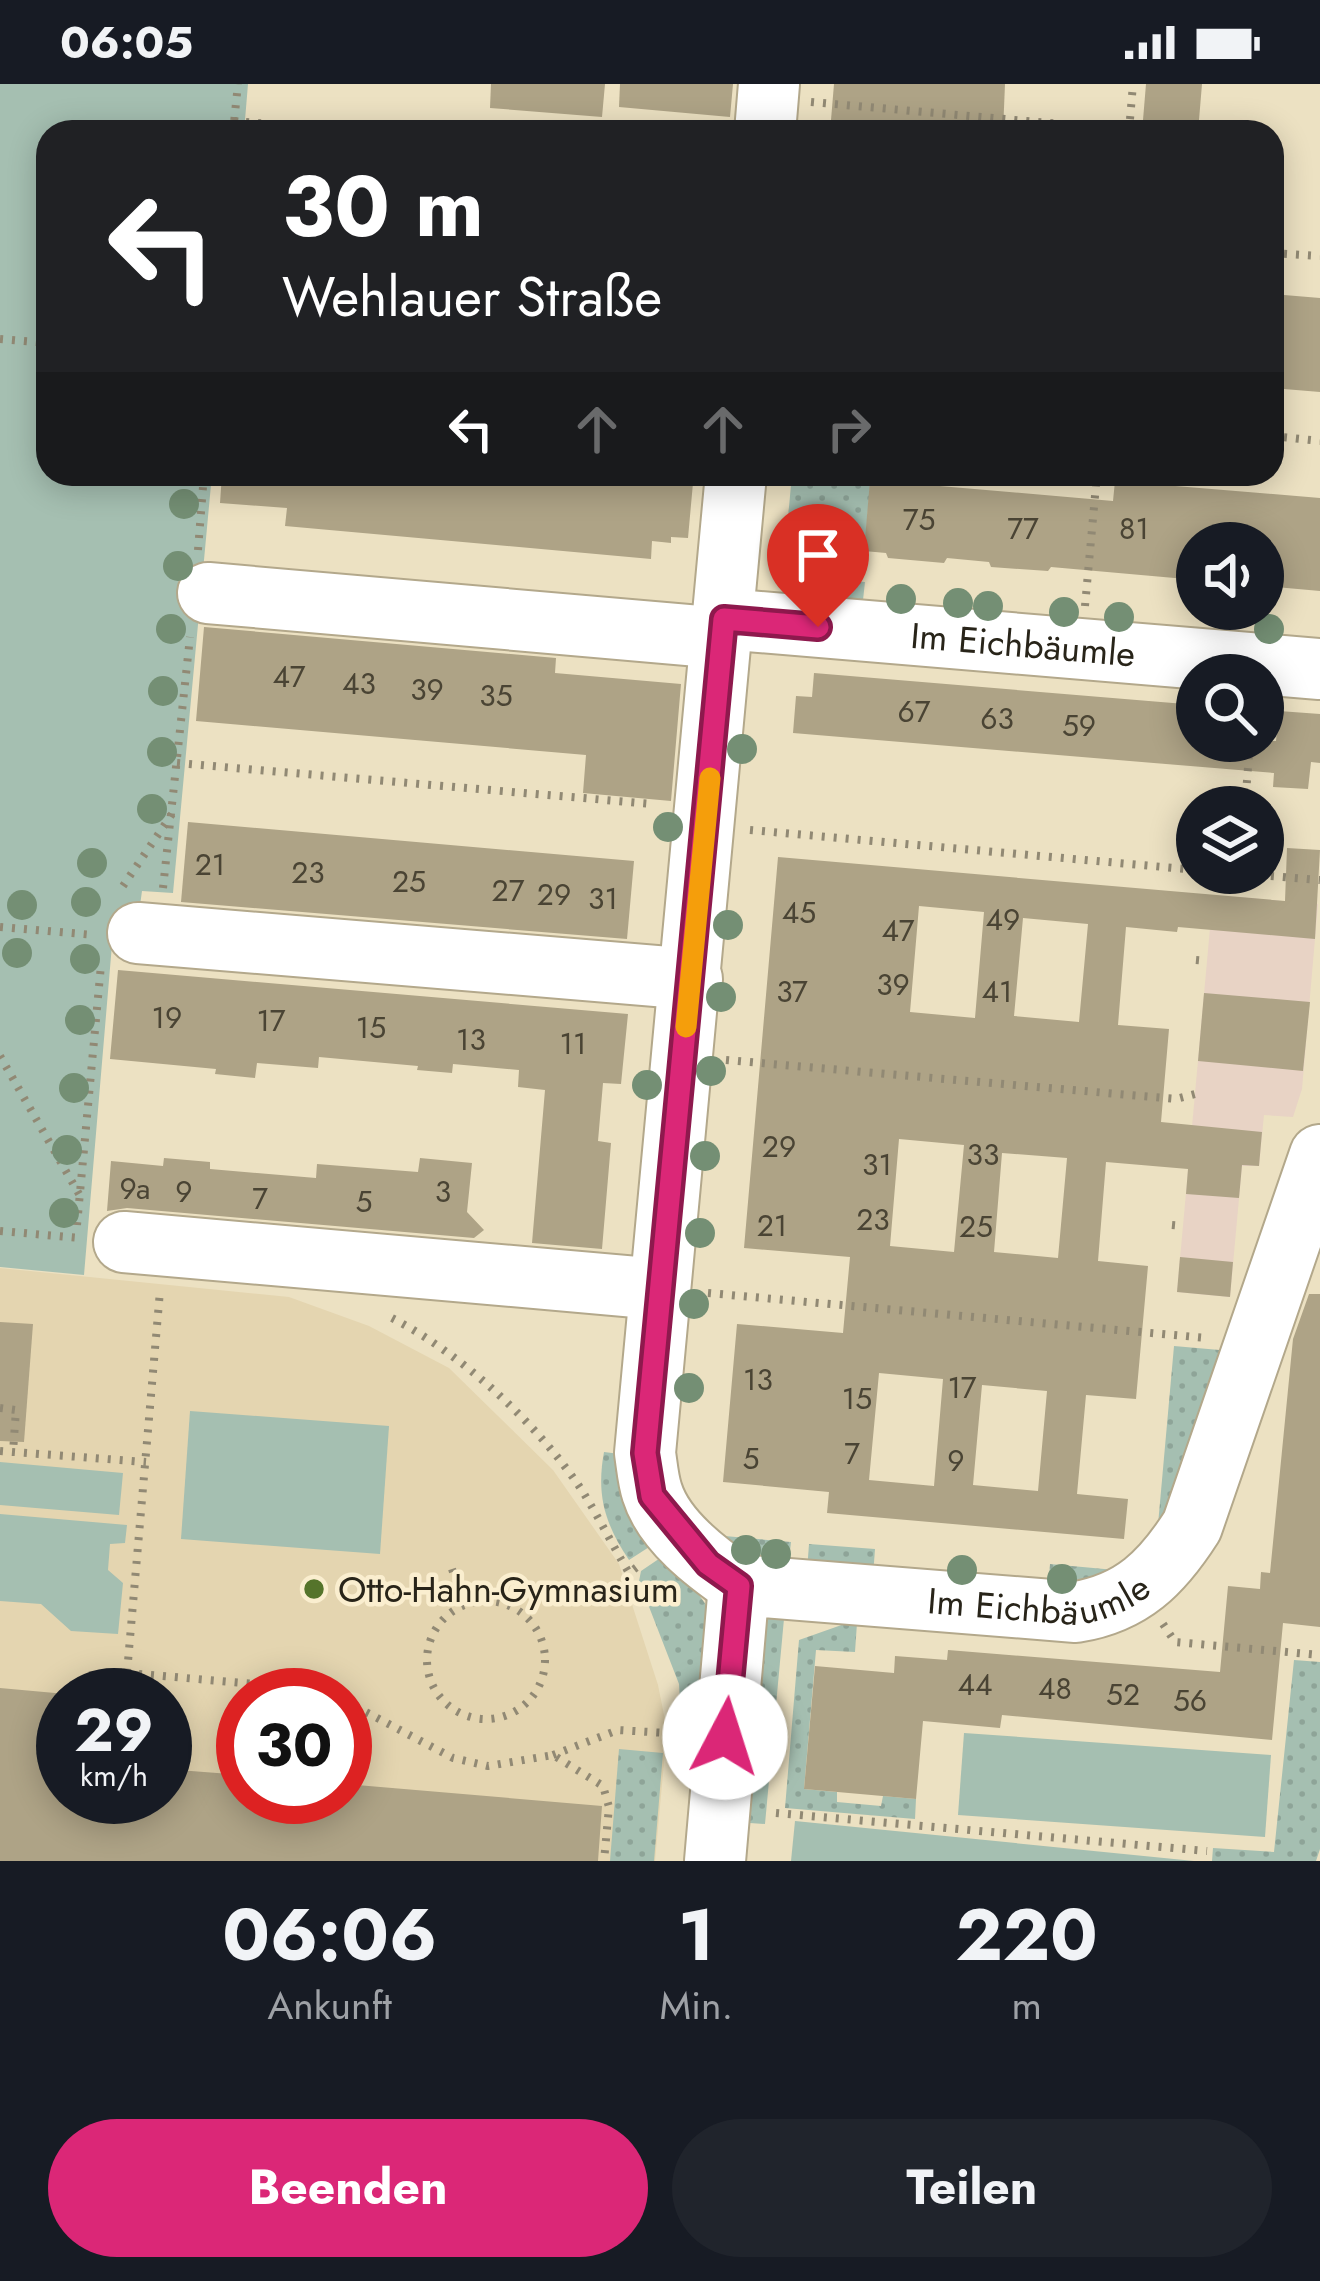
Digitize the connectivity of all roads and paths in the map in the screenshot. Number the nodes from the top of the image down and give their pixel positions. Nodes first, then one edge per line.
1 (238, 84) edge
2 (1133, 84) edge
3 (767, 105) edge
4 (235, 120) edge
5 (976, 120) edge
6 (1130, 120) edge
7 (1284, 254) edge
8 (1320, 256) edge
9 (0, 339) edge
10 (36, 342) edge
11 (1284, 437) edge
12 (1320, 441) edge
13 (203, 486) edge
14 (735, 486) edge
15 (1096, 486) edge
16 (198, 599) junction
17 (723, 628) junction
18 (1082, 649) junction
19 (1320, 669) edge
20 (178, 763) junction
21 (172, 812) junction
22 (679, 815) junction
23 (1176, 868) edge
24 (1284, 877) edge
25 (1320, 880) edge
26 (116, 923) junction
27 (0, 927) edge
28 (692, 979) junction
29 (0, 1056) edge
30 (683, 1056) junction
31 (1195, 1094) dead end
32 (1320, 1155) edge
33 (80, 1196) junction
34 (0, 1231) edge
35 (121, 1241) junction
36 (659, 1289) junction
37 (372, 1312) dead end
38 (1162, 1334) dead end
39 (0, 1408) edge
40 (0, 1451) edge
41 (13, 1452) junction
42 (146, 1462) junction
43 (452, 1569) dead end
44 (629, 1573) dead end
45 (739, 1586) junction
46 (1139, 1588) junction
47 (464, 1604) junction
48 (1320, 1655) edge
49 (128, 1668) edge
50 (372, 1715) edge
51 (725, 1737) junction
52 (554, 1755) junction
53 (776, 1813) dead end
54 (1207, 1850) dead end
55 (604, 1861) edge
56 (715, 1861) edge

1 - 4 path
2 - 6 path
3 - 5 path
7 - 8 path
9 - 10 path
11 - 12 path
13 - 16 path
14 - 17 street
15 - 18 path
16 - 17 street, Im Eichbäumle
16 - 20 path
17 - 18 street, Im Eichbäumle
17 - 22 street
18 - 19 street, Im Eichbäumle
20 - 21 path
20 - 22 path
21 - 26 path
21 - 26 path
22 - 23 path
22 - 28 street
24 - 25 path
26 - 27 path
26 - 28 street
26 - 33 path
28 - 30 street
29 - 33 path
30 - 31 path
30 - 36 street
32 - 46 street, Im Eichbäumle
33 - 35 path
34 - 35 path
35 - 36 street
35 - 42 path
36 - 38 path
36 - 45 street
37 - 44 path
39 - 41 path
40 - 41 path
41 - 42 path
42 - 49 path
43 - 47 path
45 - 46 street, Im Eichbäumle
45 - 51 street
46 - 48 path
47 - 47 path
50 - 52 path
51 - 52 path
51 - 56 street
52 - 55 path
53 - 54 path

